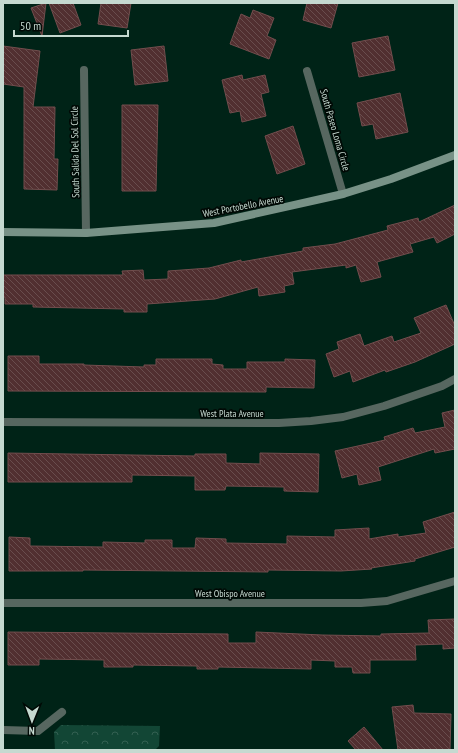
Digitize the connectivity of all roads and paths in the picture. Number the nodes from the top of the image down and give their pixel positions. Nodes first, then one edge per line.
1 (84, 70) dead end
2 (307, 71) dead end
3 (455, 155) edge
4 (343, 194) junction
5 (3, 232) edge
6 (86, 234) junction
7 (455, 379) edge
8 (3, 422) edge
9 (455, 581) edge
10 (3, 602) edge
11 (62, 712) dead end
12 (3, 730) edge

1 - 6 street, South Salida Del Sol Circle
2 - 4 street, South Paseo Loma Circle
3 - 4 street, West Portobello Avenue
4 - 6 street, West Portobello Avenue
5 - 6 street, West Portobello Avenue
7 - 8 street, West Plata Avenue
9 - 10 street, West Obispo Avenue
11 - 12 street

